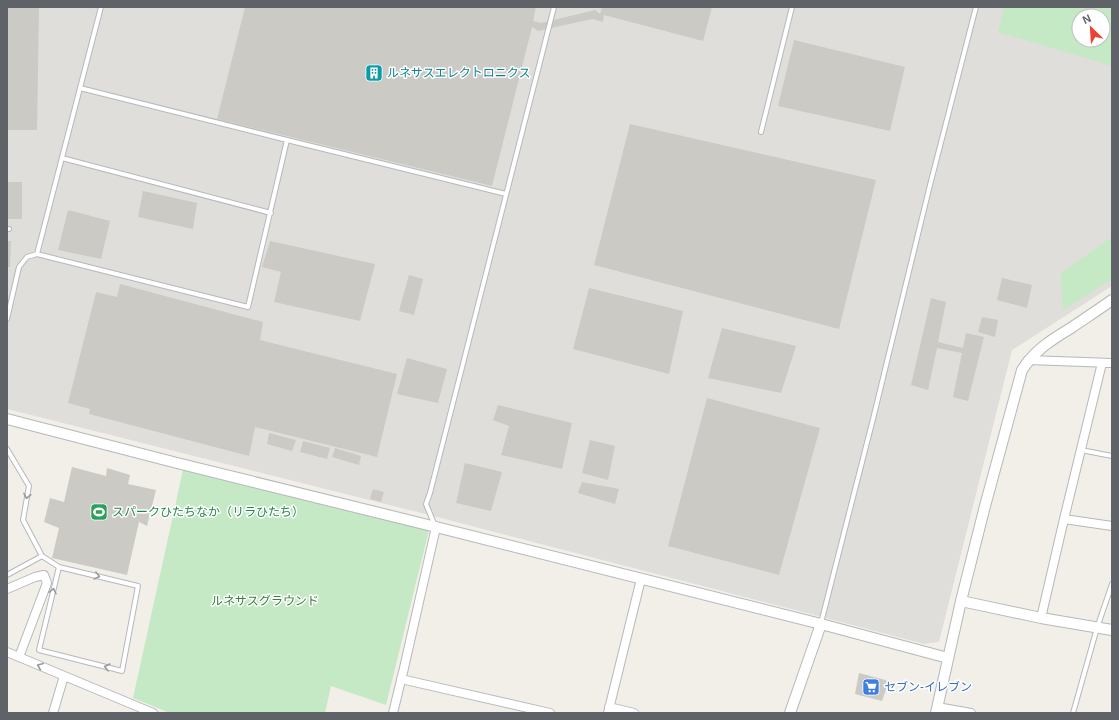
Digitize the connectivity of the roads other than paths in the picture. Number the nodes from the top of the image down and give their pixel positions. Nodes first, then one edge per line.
1 (101, 7) edge
2 (554, 7) edge
3 (792, 7) edge
4 (976, 7) edge
5 (80, 88) junction
6 (761, 132) dead end
7 (287, 140) junction
8 (62, 158) junction
9 (506, 194) junction
10 (271, 213) junction
11 (37, 254) junction
12 (1112, 300) edge
13 (7, 318) edge
14 (1028, 360) junction
15 (1102, 362) junction
16 (1112, 363) edge
17 (7, 419) edge
18 (7, 450) edge
19 (1081, 450) junction
20 (1112, 456) edge
21 (1064, 519) junction
22 (1112, 526) edge
23 (436, 527) junction
24 (42, 556) junction
25 (59, 567) junction
26 (7, 575) edge
27 (641, 579) junction
28 (1112, 584) edge
29 (7, 589) edge
30 (961, 601) junction
31 (1041, 618) junction
32 (821, 624) junction
33 (1097, 628) junction
34 (1112, 630) edge
35 (7, 652) edge
36 (19, 657) junction
37 (948, 658) junction
38 (64, 676) junction
39 (401, 679) junction
40 (609, 710) edge
41 (936, 710) edge
42 (53, 713) edge
43 (153, 713) edge
44 (392, 713) edge
45 (550, 713) edge
46 (634, 713) edge
47 (790, 713) edge
48 (971, 713) edge
49 (1073, 713) edge

1 - 5 lane
2 - 9 lane
3 - 6 lane
4 - 32 lane
5 - 7 lane
5 - 8 lane
7 - 9 lane
7 - 10 lane
8 - 10 lane
8 - 11 lane
9 - 23 lane
10 - 11 lane
11 - 13 lane
12 - 14 street
14 - 15 street
14 - 30 street
15 - 16 street
15 - 19 street
17 - 23 street
18 -> 24 lane
19 - 20 lane
19 - 21 street
21 - 22 street
21 - 31 street
23 - 27 street
23 - 39 street
24 - 25 lane
24 - 26 lane
25 -> 25 lane
27 - 32 street
27 - 40 street
28 - 33 lane
29 - 36 street
30 - 31 street
30 - 37 street
31 - 33 street
32 - 37 street
32 - 47 street
33 - 34 street
33 - 49 lane
35 - 36 street
38 -> 36 street
37 - 41 street
38 - 42 street
38 - 43 street
39 - 44 street
39 - 45 street
40 - 46 street
41 - 48 street

